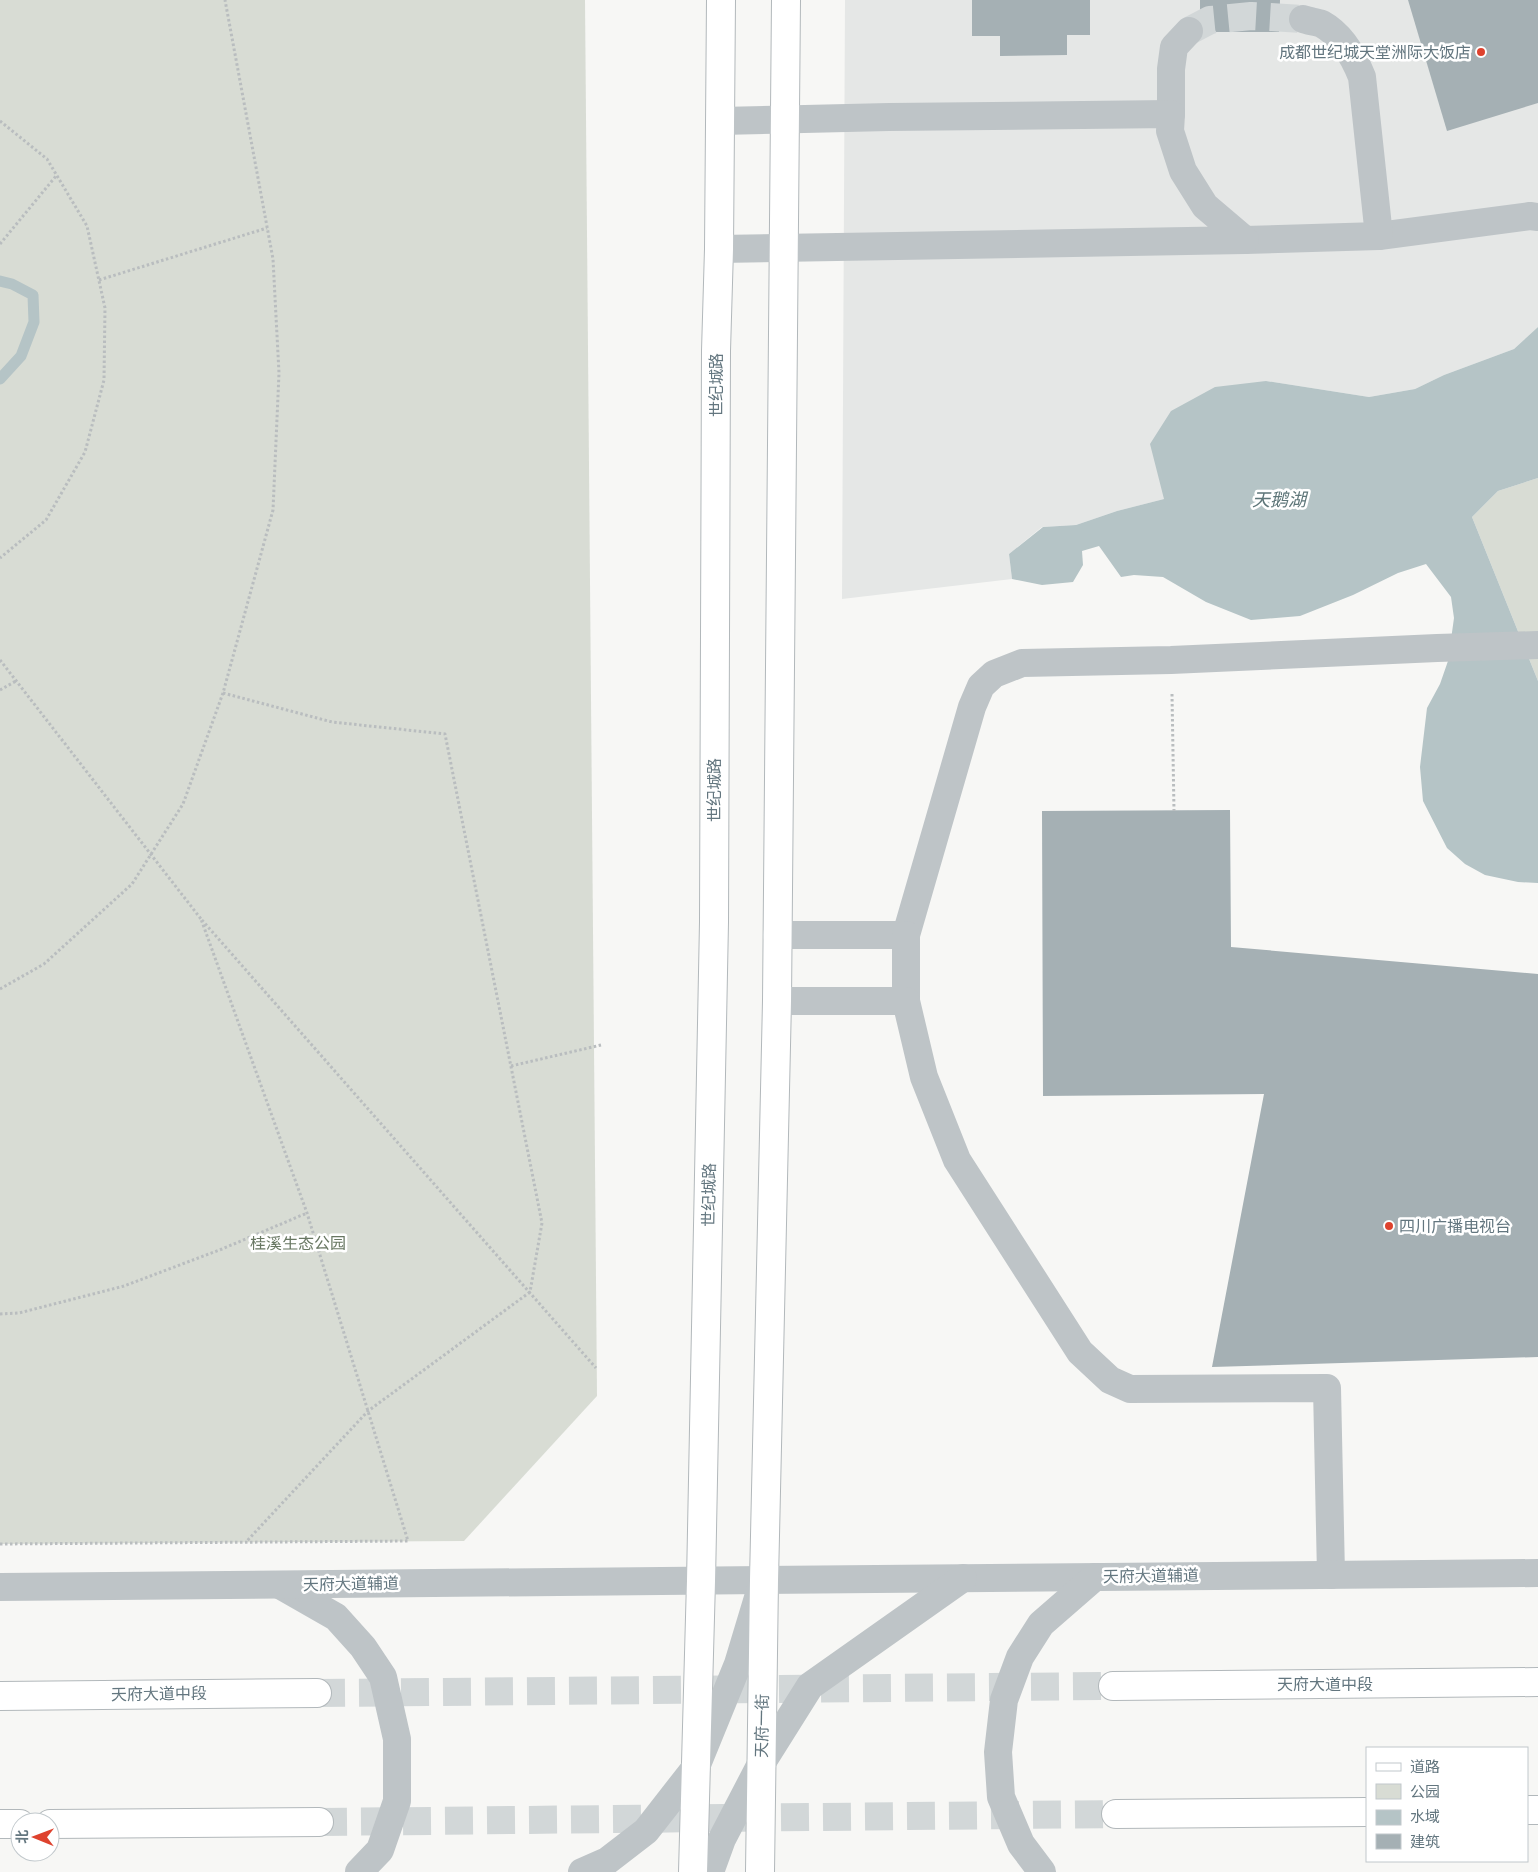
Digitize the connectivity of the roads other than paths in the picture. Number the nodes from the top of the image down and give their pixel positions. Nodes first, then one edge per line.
1 (721, 0) edge
2 (786, 0) edge
3 (1302, 19) tunnel mouth
4 (1189, 31) tunnel mouth
5 (1171, 114) junction
6 (785, 119) junction
7 (720, 121) junction
8 (1538, 217) edge
9 (1379, 236) junction
10 (1245, 240) junction
11 (784, 248) junction
12 (720, 249) junction
13 (1537, 645) edge
14 (777, 935) junction
15 (906, 935) junction
16 (777, 1000) junction
17 (906, 1001) junction
18 (1538, 1573) edge
19 (1331, 1574) junction
20 (1095, 1577) junction
21 (963, 1578) junction
22 (764, 1580) junction
23 (701, 1581) junction
24 (279, 1584) junction
25 (0, 1587) edge
26 (1538, 1682) edge
27 (1112, 1686) tunnel mouth
28 (317, 1693) tunnel mouth
29 (0, 1696) edge
30 (761, 1764) junction
31 (696, 1767) junction
32 (1366, 1812) edge
33 (1116, 1814) tunnel mouth
34 (319, 1822) tunnel mouth
35 (60, 1824) edge
36 (359, 1872) edge
37 (582, 1872) edge
38 (693, 1872) edge
39 (710, 1872) edge
40 (760, 1872) edge
41 (1042, 1872) edge

1 - 7 main road, 世纪城路
2 - 6 main road
3 - 9 street
4 - 5 street
5 - 6 street
5 - 10 street
6 - 7 street
6 - 11 main road
7 - 12 main road, 世纪城路
8 - 9 street
9 - 10 street
10 - 11 street
11 - 12 street
11 - 14 main road
12 - 23 main road, 世纪城路
13 - 15 street
14 - 15 street
14 - 16 main road
15 - 17 street
16 - 17 street
16 - 22 main road
17 - 19 street
18 - 19 street, 天府大道辅道
19 - 20 street, 天府大道辅道
20 - 21 street, 天府大道辅道
20 - 41 street
21 - 22 street, 天府大道辅道
21 - 30 street
22 - 23 street, 天府大道辅道
22 - 30 main road, 天府一街
22 - 31 street
23 - 24 street, 天府大道辅道
23 - 31 main road
24 - 25 street, 天府大道辅道
24 - 36 street
26 - 27 main road, 天府大道中段
28 - 29 main road, 天府大道中段
30 - 39 street
30 - 40 main road, 天府一街
31 - 37 street
31 - 38 main road
32 - 33 main road
34 - 35 main road

